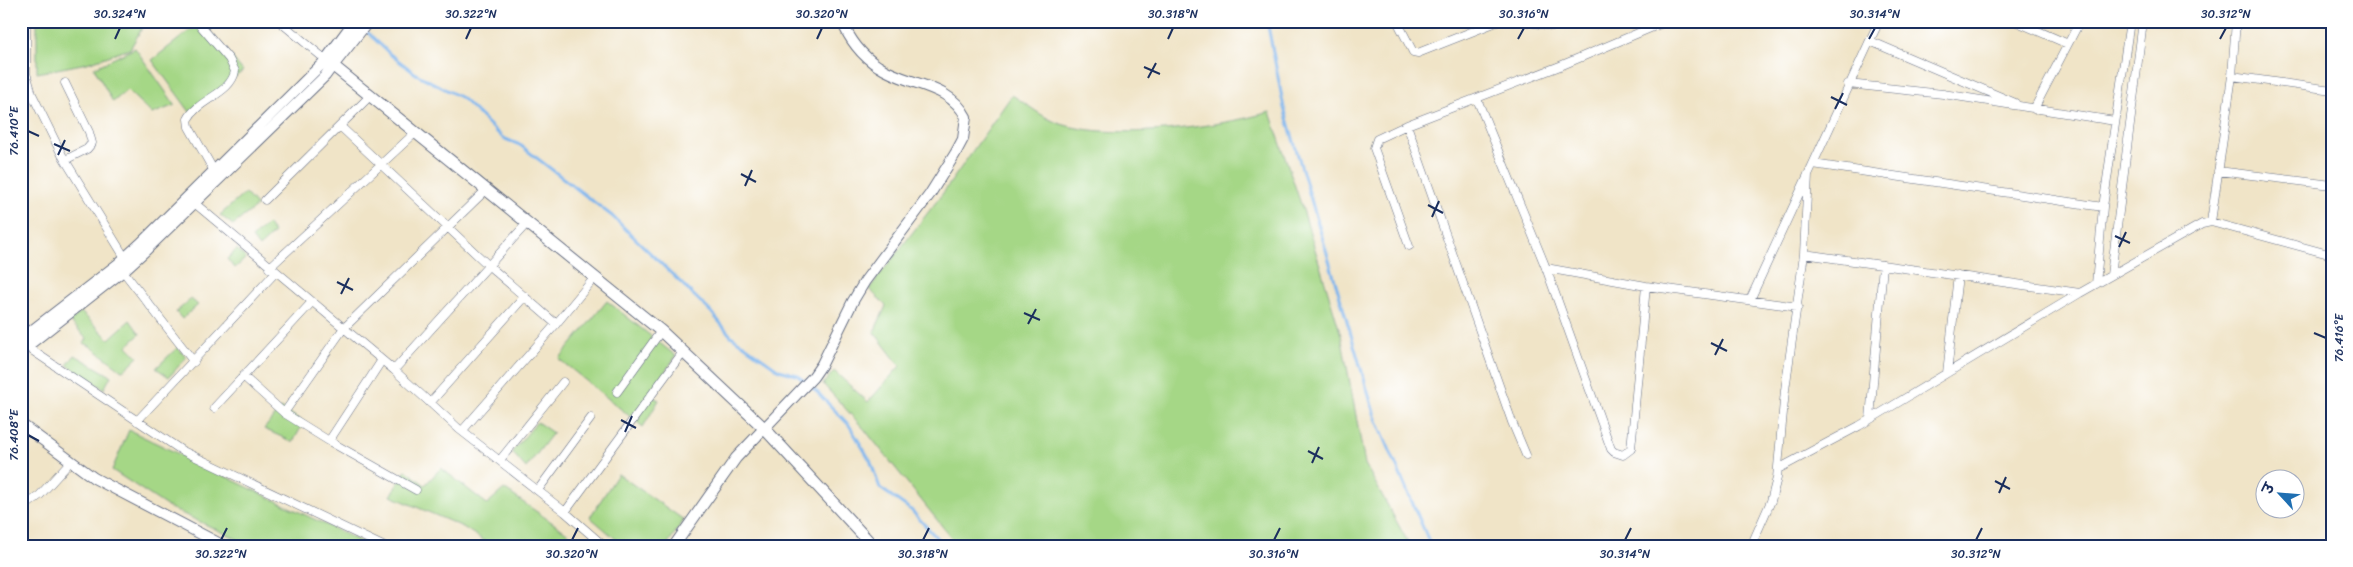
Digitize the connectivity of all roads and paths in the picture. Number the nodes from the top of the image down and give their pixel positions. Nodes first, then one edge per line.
1 (26, 21) edge
2 (279, 21) edge
3 (355, 21) edge
4 (368, 21) edge
5 (842, 21) edge
6 (1397, 21) edge
7 (1499, 21) edge
8 (1523, 21) edge
9 (1557, 21) edge
10 (1667, 21) edge
11 (1879, 21) edge
12 (2016, 21) edge
13 (2080, 21) edge
14 (2130, 21) edge
15 (2143, 21) edge
16 (2236, 21) edge
17 (200, 24) dead end
18 (1870, 41) junction
19 (344, 42) junction
20 (2068, 44) junction
21 (330, 62) junction
22 (2232, 76) junction
23 (65, 83) dead end
24 (1848, 84) junction
25 (2332, 90) edge
26 (371, 96) junction
27 (1477, 98) junction
28 (2030, 108) junction
29 (2115, 122) junction
30 (1407, 125) junction
31 (341, 127) junction
32 (416, 132) junction
33 (65, 160) junction
34 (1813, 164) junction
35 (381, 166) junction
36 (2218, 170) junction
37 (214, 171) junction
38 (1808, 174) junction
39 (2332, 186) edge
40 (487, 189) junction
41 (191, 200) junction
42 (265, 200) dead end
43 (2103, 207) junction
44 (528, 222) junction
45 (2211, 222) junction
46 (448, 227) junction
47 (1409, 246) dead end
48 (1804, 254) junction
49 (2332, 256) edge
50 (125, 265) junction
51 (1883, 265) junction
52 (488, 266) junction
53 (1546, 268) junction
54 (272, 270) junction
55 (1958, 275) junction
56 (2111, 275) junction
57 (595, 276) junction
58 (2096, 284) junction
59 (1646, 286) junction
60 (2080, 293) junction
61 (525, 296) junction
62 (1750, 300) junction
63 (311, 303) junction
64 (1798, 307) junction
65 (556, 324) junction
66 (343, 329) junction
67 (661, 331) junction
68 (22, 344) edge
69 (683, 352) junction
70 (382, 360) junction
71 (194, 362) junction
72 (394, 370) junction
73 (1947, 373) junction
74 (243, 376) junction
75 (563, 382) dead end
76 (617, 392) dead end
77 (430, 403) junction
78 (214, 408) dead end
79 (284, 413) junction
80 (590, 418) dead end
81 (1870, 419) junction
82 (137, 421) junction
83 (21, 424) edge
84 (764, 428) junction
85 (462, 431) junction
86 (329, 441) junction
87 (1526, 455) dead end
88 (500, 460) junction
89 (70, 462) junction
90 (1778, 469) junction
91 (416, 490) dead end
92 (538, 490) junction
93 (21, 509) edge
94 (565, 512) junction
95 (224, 546) edge
96 (383, 546) edge
97 (604, 546) edge
98 (674, 546) edge
99 (873, 546) edge
100 (1751, 546) edge

1 - 33 street
2 - 21 street
3 - 19 main road
4 - 19 main road
5 - 84 street
6 - 7 street
8 - 9 street
10 - 27 street
11 - 18 street
12 - 20 street
13 - 20 street
14 - 29 street
15 - 56 street
16 - 22 street
17 - 37 street
18 - 24 street
18 - 28 street
19 - 21 main road
20 - 28 street
21 - 26 main road
21 - 37 street
21 - 41 street
22 - 25 street
22 - 36 street
23 - 33 street
24 - 28 street
24 - 34 street
26 - 31 street
26 - 32 main road
27 - 30 street
27 - 53 street
28 - 29 street
29 - 43 street
30 - 47 street
30 - 87 street
31 - 35 street
31 - 42 street
32 - 35 street
32 - 40 main road
33 - 50 street
34 - 38 street
34 - 43 street
35 - 46 street
35 - 54 street
36 - 39 street
36 - 45 street
37 - 41 street
38 - 48 street
38 - 62 street
40 - 44 main road
40 - 46 street
41 - 50 street
41 - 54 street
43 - 58 street
44 - 52 street
44 - 57 main road
45 - 49 street
45 - 56 street
46 - 52 street
46 - 66 street
48 - 51 street
48 - 64 street
50 - 68 street
50 - 71 street
51 - 55 street
51 - 81 street
52 - 61 street
52 - 72 street
53 - 59 street
53 - 59 street
54 - 63 street
54 - 71 street
55 - 60 street
55 - 73 street
56 - 58 street
57 - 65 street
57 - 67 main road
58 - 60 street
59 - 62 street
60 - 73 street
61 - 65 street
61 - 77 street
62 - 64 street
63 - 66 street
63 - 74 street
64 - 90 street
65 - 85 street
66 - 70 street
66 - 79 street
67 - 69 main road
67 - 76 street
68 - 82 street
69 - 84 main road
69 - 94 street
70 - 72 street
70 - 86 street
71 - 82 street
72 - 77 street
73 - 81 street
74 - 78 street
74 - 79 street
75 - 88 street
77 - 85 street
79 - 86 street
80 - 92 street
81 - 90 street
82 - 96 street
83 - 89 street
84 - 98 street
84 - 99 main road
85 - 88 street
86 - 91 street
88 - 92 street
89 - 93 street
89 - 95 street
90 - 100 street
92 - 94 street
94 - 97 street

